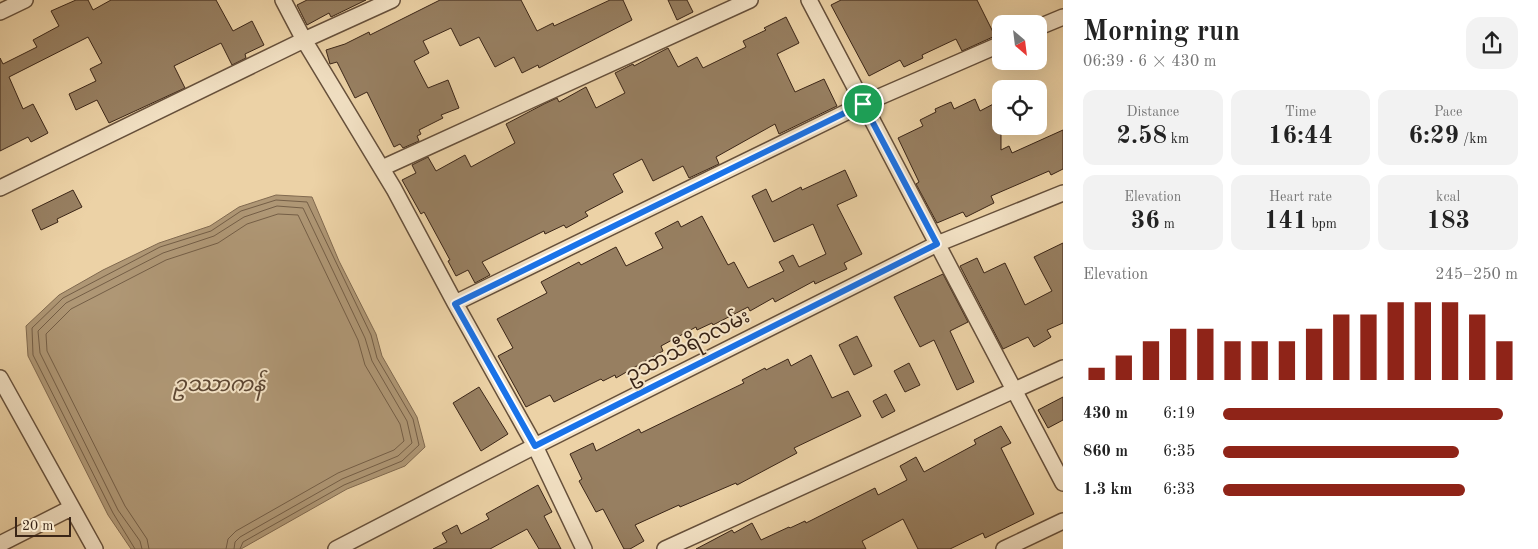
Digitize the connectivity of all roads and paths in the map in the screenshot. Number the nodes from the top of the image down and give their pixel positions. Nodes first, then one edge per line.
1 (25, 0) edge
2 (283, 0) edge
3 (392, 0) edge
4 (750, 0) edge
5 (808, 0) edge
6 (0, 12) edge
7 (1063, 17) edge
8 (1048, 24) edge
9 (304, 40) junction
10 (992, 48) edge
11 (863, 104) junction
12 (382, 168) junction
13 (0, 188) edge
14 (1063, 193) edge
15 (937, 244) junction
16 (455, 304) junction
17 (1063, 368) edge
18 (1, 383) edge
19 (1014, 391) junction
20 (535, 446) junction
21 (1063, 483) edge
22 (71, 508) junction
23 (1063, 522) edge
24 (0, 544) edge
25 (95, 549) edge
26 (336, 549) edge
27 (584, 549) edge
28 (665, 549) edge
29 (1004, 549) edge

1 - 6 street
2 - 9 street
3 - 9 street
4 - 12 street
5 - 11 street
7 - 8 street
9 - 12 street
9 - 13 street
10 - 11 street
11 - 15 street
11 - 16 street
12 - 16 street
14 - 15 street, ဥသာသီရိ၁လမ်း
15 - 19 street
15 - 20 street, ဥသာသီရိ၁လမ်း
16 - 20 street
17 - 19 street
18 - 22 street
19 - 21 street
19 - 28 street
20 - 26 street, ဥသာသီရိ၁လမ်း
20 - 27 street
22 - 24 street
22 - 25 street
23 - 29 street

